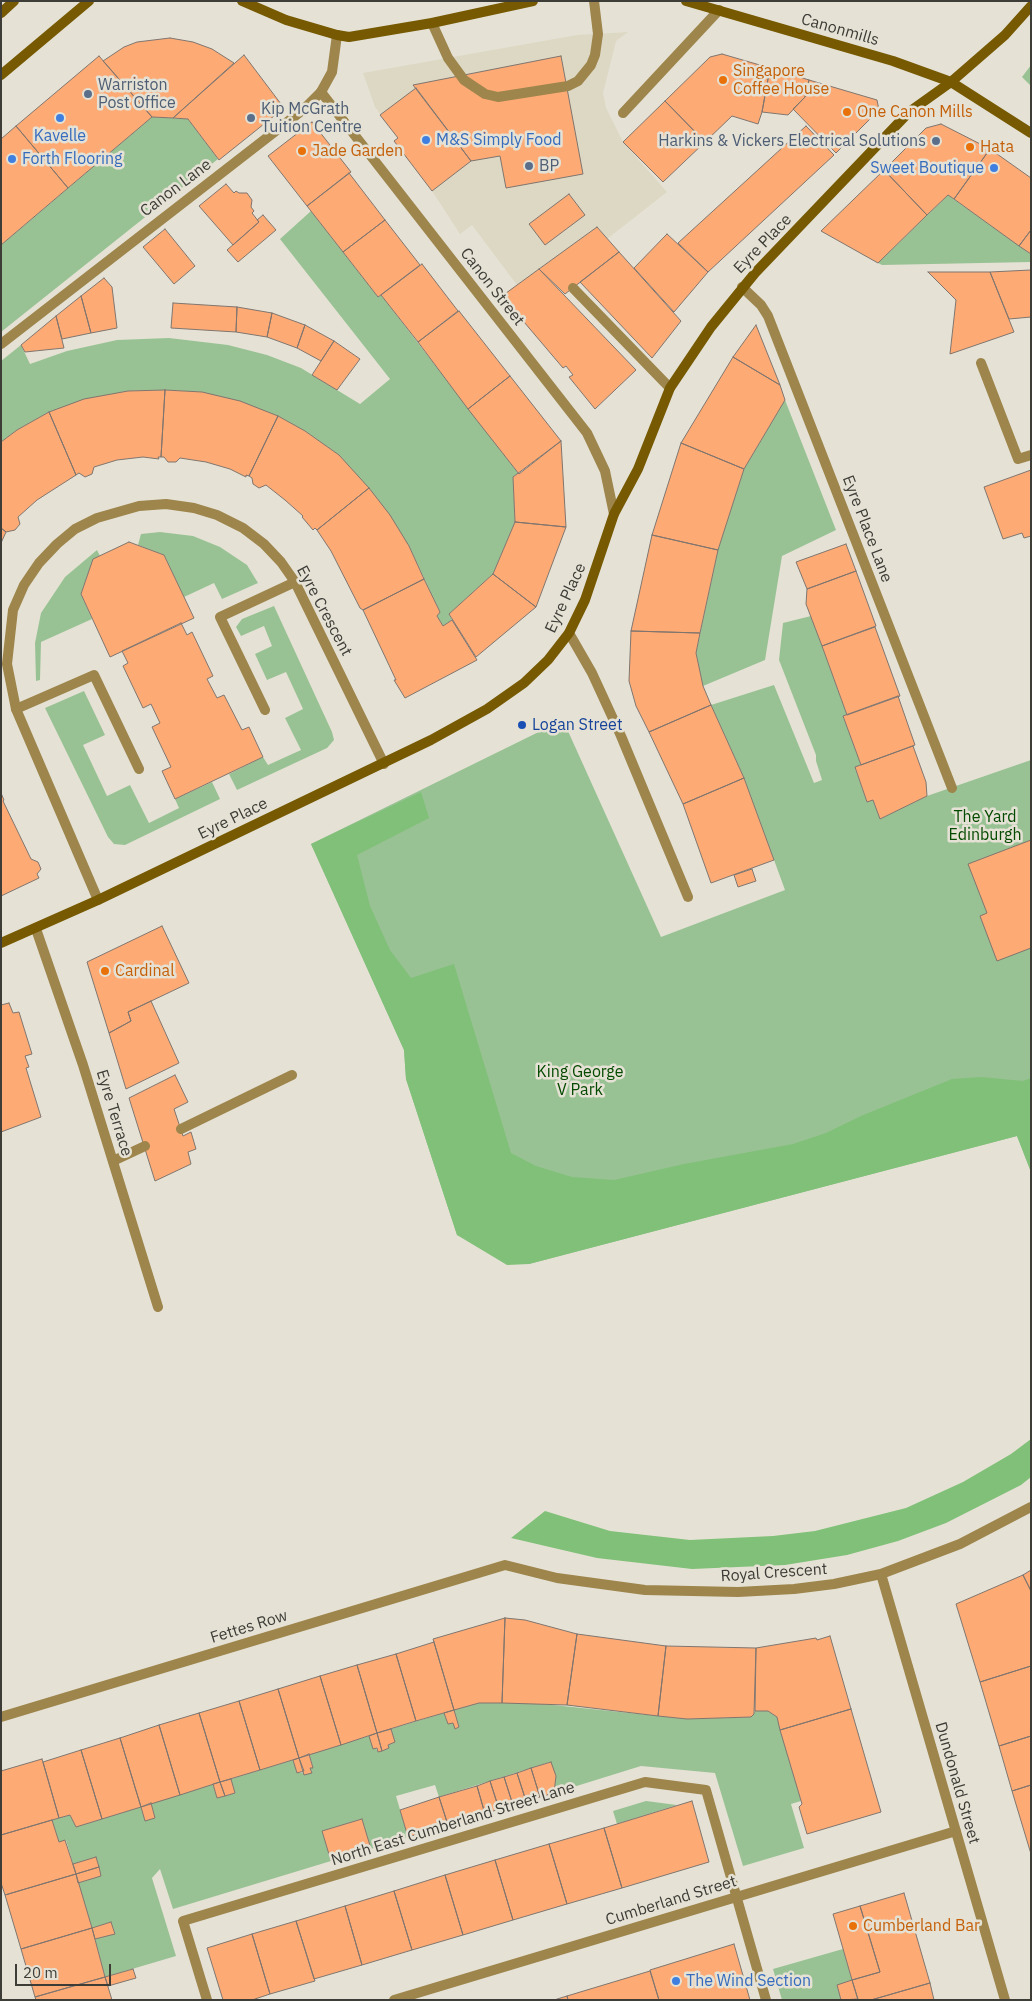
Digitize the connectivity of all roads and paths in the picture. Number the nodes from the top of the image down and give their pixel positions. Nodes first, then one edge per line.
1 (14, 1) edge
2 (89, 1) edge
3 (242, 1) edge
4 (533, 1) edge
5 (594, 1) edge
6 (686, 1) edge
7 (1031, 6) edge
8 (719, 10) junction
9 (1, 13) edge
10 (432, 22) junction
11 (337, 36) junction
12 (1, 75) edge
13 (951, 82) junction
14 (321, 92) junction
15 (623, 113) dead end
16 (1031, 132) edge
17 (573, 288) dead end
18 (742, 288) junction
19 (1, 344) edge
20 (981, 363) dead end
21 (670, 388) junction
22 (1031, 455) edge
23 (614, 514) junction
24 (295, 582) junction
25 (569, 633) junction
26 (16, 709) junction
27 (265, 710) dead end
28 (384, 764) junction
29 (139, 769) dead end
30 (952, 788) dead end
31 (688, 896) dead end
32 (98, 900) junction
33 (36, 929) junction
34 (1, 943) edge
35 (292, 1075) dead end
36 (181, 1129) dead end
37 (145, 1146) dead end
38 (113, 1162) junction
39 (158, 1307) dead end
40 (1031, 1507) edge
41 (505, 1565) joint
42 (881, 1574) junction
43 (1, 1717) edge
44 (956, 1831) junction
45 (736, 1897) junction
46 (206, 2000) edge
47 (394, 2000) edge
48 (766, 2000) edge
49 (1005, 2000) edge

1 - 9 main road
2 - 12 main road
3 - 11 main road
4 - 10 main road
5 - 10 street
6 - 8 main road, Canonmills
7 - 13 main road, Eyre Place
8 - 13 main road, Canonmills
8 - 15 street
10 - 11 main road
11 - 14 street, Canon Lane
13 - 16 main road, Canonmills
13 - 18 main road, Eyre Place
14 - 19 street, Canon Lane
14 - 23 street, Canon Street
17 - 21 street
18 - 21 main road, Eyre Place
18 - 30 street, Eyre Place Lane
20 - 22 street
21 - 23 main road, Eyre Place
23 - 25 main road, Eyre Place
24 - 26 street, Eyre Crescent
24 - 27 street
24 - 28 street, Eyre Crescent
25 - 28 main road, Eyre Place
25 - 31 street
26 - 29 street
26 - 32 street, Eyre Crescent
28 - 32 main road, Eyre Place
32 - 33 main road, Eyre Place
33 - 34 main road, Eyre Place
33 - 38 street, Eyre Terrace
35 - 36 street
37 - 38 street
38 - 39 street, Eyre Terrace
40 - 42 street, Royal Crescent
41 - 42 street, Royal Crescent
41 - 43 street, Fettes Row
42 - 44 street, Dundonald Street
44 - 45 street, Cumberland Street
44 - 49 street, Dundonald Street
45 - 46 street, North East Cumberland Street Lane
45 - 47 street, Cumberland Street
45 - 48 street

